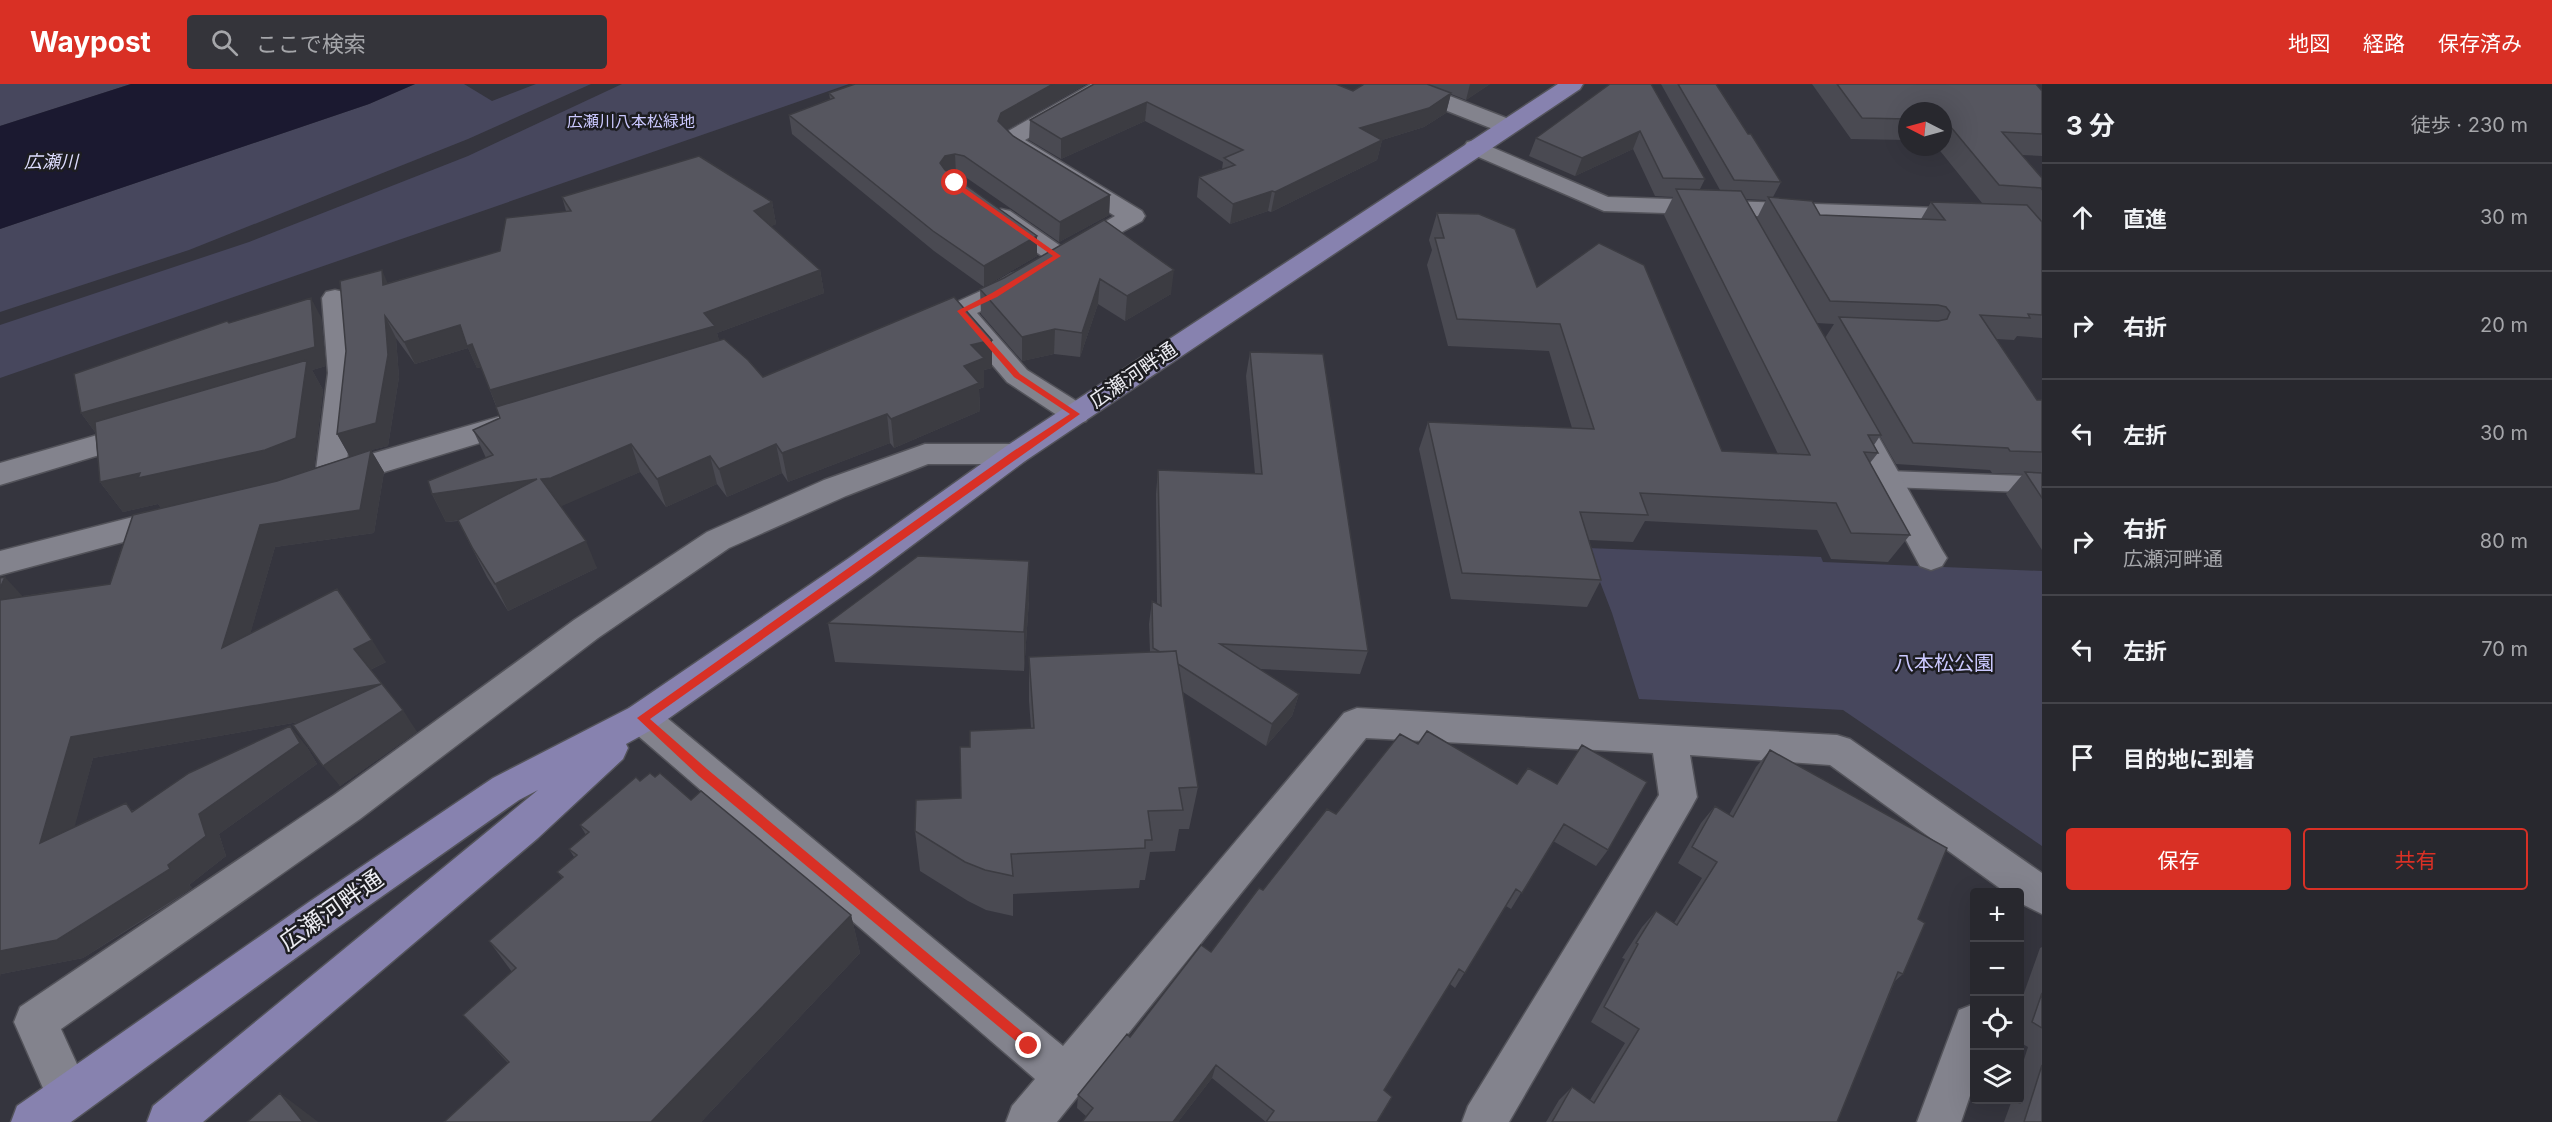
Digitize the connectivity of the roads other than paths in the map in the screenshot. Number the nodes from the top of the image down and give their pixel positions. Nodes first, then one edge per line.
1 (1106, 84) edge
2 (1400, 84) edge
3 (1572, 84) edge
4 (1506, 126) junction
5 (1476, 147) junction
6 (983, 203) edge
7 (1993, 217) edge
8 (1058, 256) junction
9 (335, 298) dead end
10 (961, 311) junction
11 (897, 339) edge
12 (1839, 390) edge
13 (542, 414) edge
14 (1076, 414) junction
15 (160, 427) edge
16 (1015, 454) junction
17 (0, 474) edge
18 (330, 476) junction
19 (1888, 479) junction
20 (2024, 484) edge
21 (291, 490) edge
22 (198, 512) edge
23 (1931, 558) dead end
24 (0, 563) edge
25 (642, 718) junction
26 (1669, 739) junction
27 (2029, 894) edge
28 (1970, 1036) edge
29 (1065, 1077) junction
30 (69, 1095) junction
31 (33, 1122) edge
32 (169, 1122) edge
33 (1028, 1122) edge
34 (1484, 1122) edge
35 (1939, 1122) edge

1 - 8 street
2 - 4 street
3 - 4 street, 広瀬河畔通
4 - 5 street, 広瀬河畔通
5 - 7 street
5 - 14 street, 広瀬河畔通
6 - 8 street
8 - 10 street
9 - 18 street
10 - 11 street
10 - 14 street
12 - 19 street
13 - 18 street
14 - 16 street, 広瀬河畔通
15 - 17 street
16 - 25 street, 広瀬河畔通
16 - 30 street
18 - 21 street
19 - 20 lane
19 - 23 street
22 - 24 street
25 - 29 street
25 - 30 street, 広瀬河畔通
25 - 32 street, 広瀬河畔通
26 - 27 street
26 - 29 street
26 - 34 street
28 - 35 street
29 - 33 street
30 - 31 street, 広瀬河畔通

